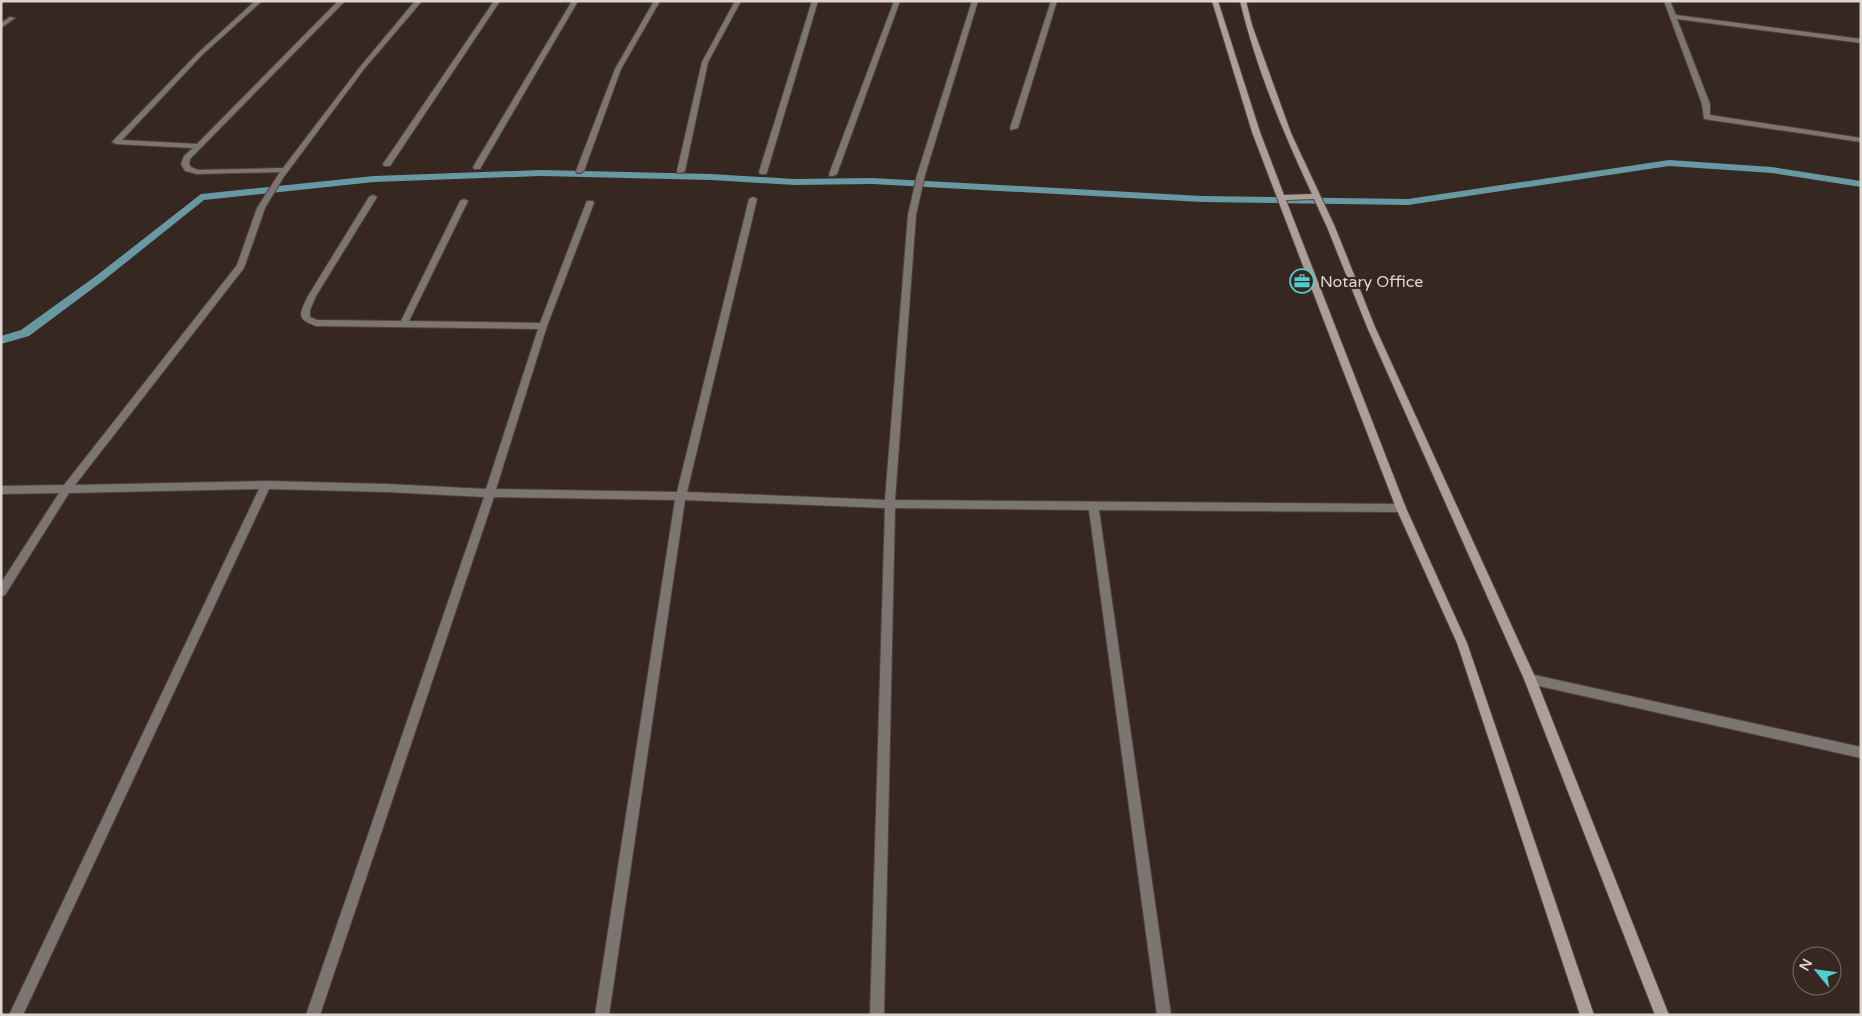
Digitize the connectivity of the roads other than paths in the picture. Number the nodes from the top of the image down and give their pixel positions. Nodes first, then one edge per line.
1 (259, 1) edge
2 (342, 1) edge
3 (419, 1) edge
4 (497, 1) edge
5 (575, 1) edge
6 (657, 1) edge
7 (738, 1) edge
8 (815, 1) edge
9 (897, 1) edge
10 (975, 1) edge
11 (1054, 1) edge
12 (1214, 1) edge
13 (1243, 1) edge
14 (1667, 1) edge
15 (1673, 17) junction
16 (12, 18) dead end
17 (1, 26) edge
18 (1861, 41) edge
19 (1014, 128) dead end
20 (1861, 140) edge
21 (200, 146) junction
22 (388, 164) dead end
23 (477, 167) dead end
24 (580, 170) dead end
25 (681, 171) dead end
26 (763, 172) dead end
27 (282, 174) junction
28 (833, 174) dead end
29 (1317, 196) junction
30 (373, 197) dead end
31 (1281, 198) junction
32 (753, 199) dead end
33 (464, 202) dead end
34 (590, 203) dead end
35 (404, 323) junction
36 (543, 326) junction
37 (266, 485) junction
38 (68, 488) junction
39 (1, 490) edge
40 (490, 493) junction
41 (681, 496) junction
42 (890, 504) junction
43 (1094, 507) junction
44 (1401, 508) junction
45 (1, 592) edge
46 (1530, 679) junction
47 (1861, 753) edge
48 (16, 1015) edge
49 (313, 1015) edge
50 (602, 1015) edge
51 (878, 1015) edge
52 (1164, 1015) edge
53 (1587, 1015) edge
54 (1662, 1015) edge

1 - 21 street
2 - 21 street
3 - 27 street
4 - 22 street
5 - 23 street
6 - 24 street
7 - 25 street
8 - 26 street
9 - 28 street
10 - 42 street
11 - 19 street
12 - 31 main road
13 - 29 main road
14 - 15 street
15 - 18 street
15 - 20 street
16 - 17 street
21 - 27 street
27 - 38 street
29 - 31 main road
29 - 46 main road
30 - 35 street
31 - 44 main road
32 - 41 street
33 - 35 street
34 - 36 street
35 - 36 street
36 - 40 street
37 - 38 street
37 - 40 street
37 - 48 street
38 - 39 street
38 - 45 street
40 - 41 street
40 - 49 street
41 - 42 street
41 - 50 street
42 - 43 street
42 - 51 street
43 - 44 street
43 - 52 street
44 - 53 main road
46 - 47 street
46 - 54 main road

